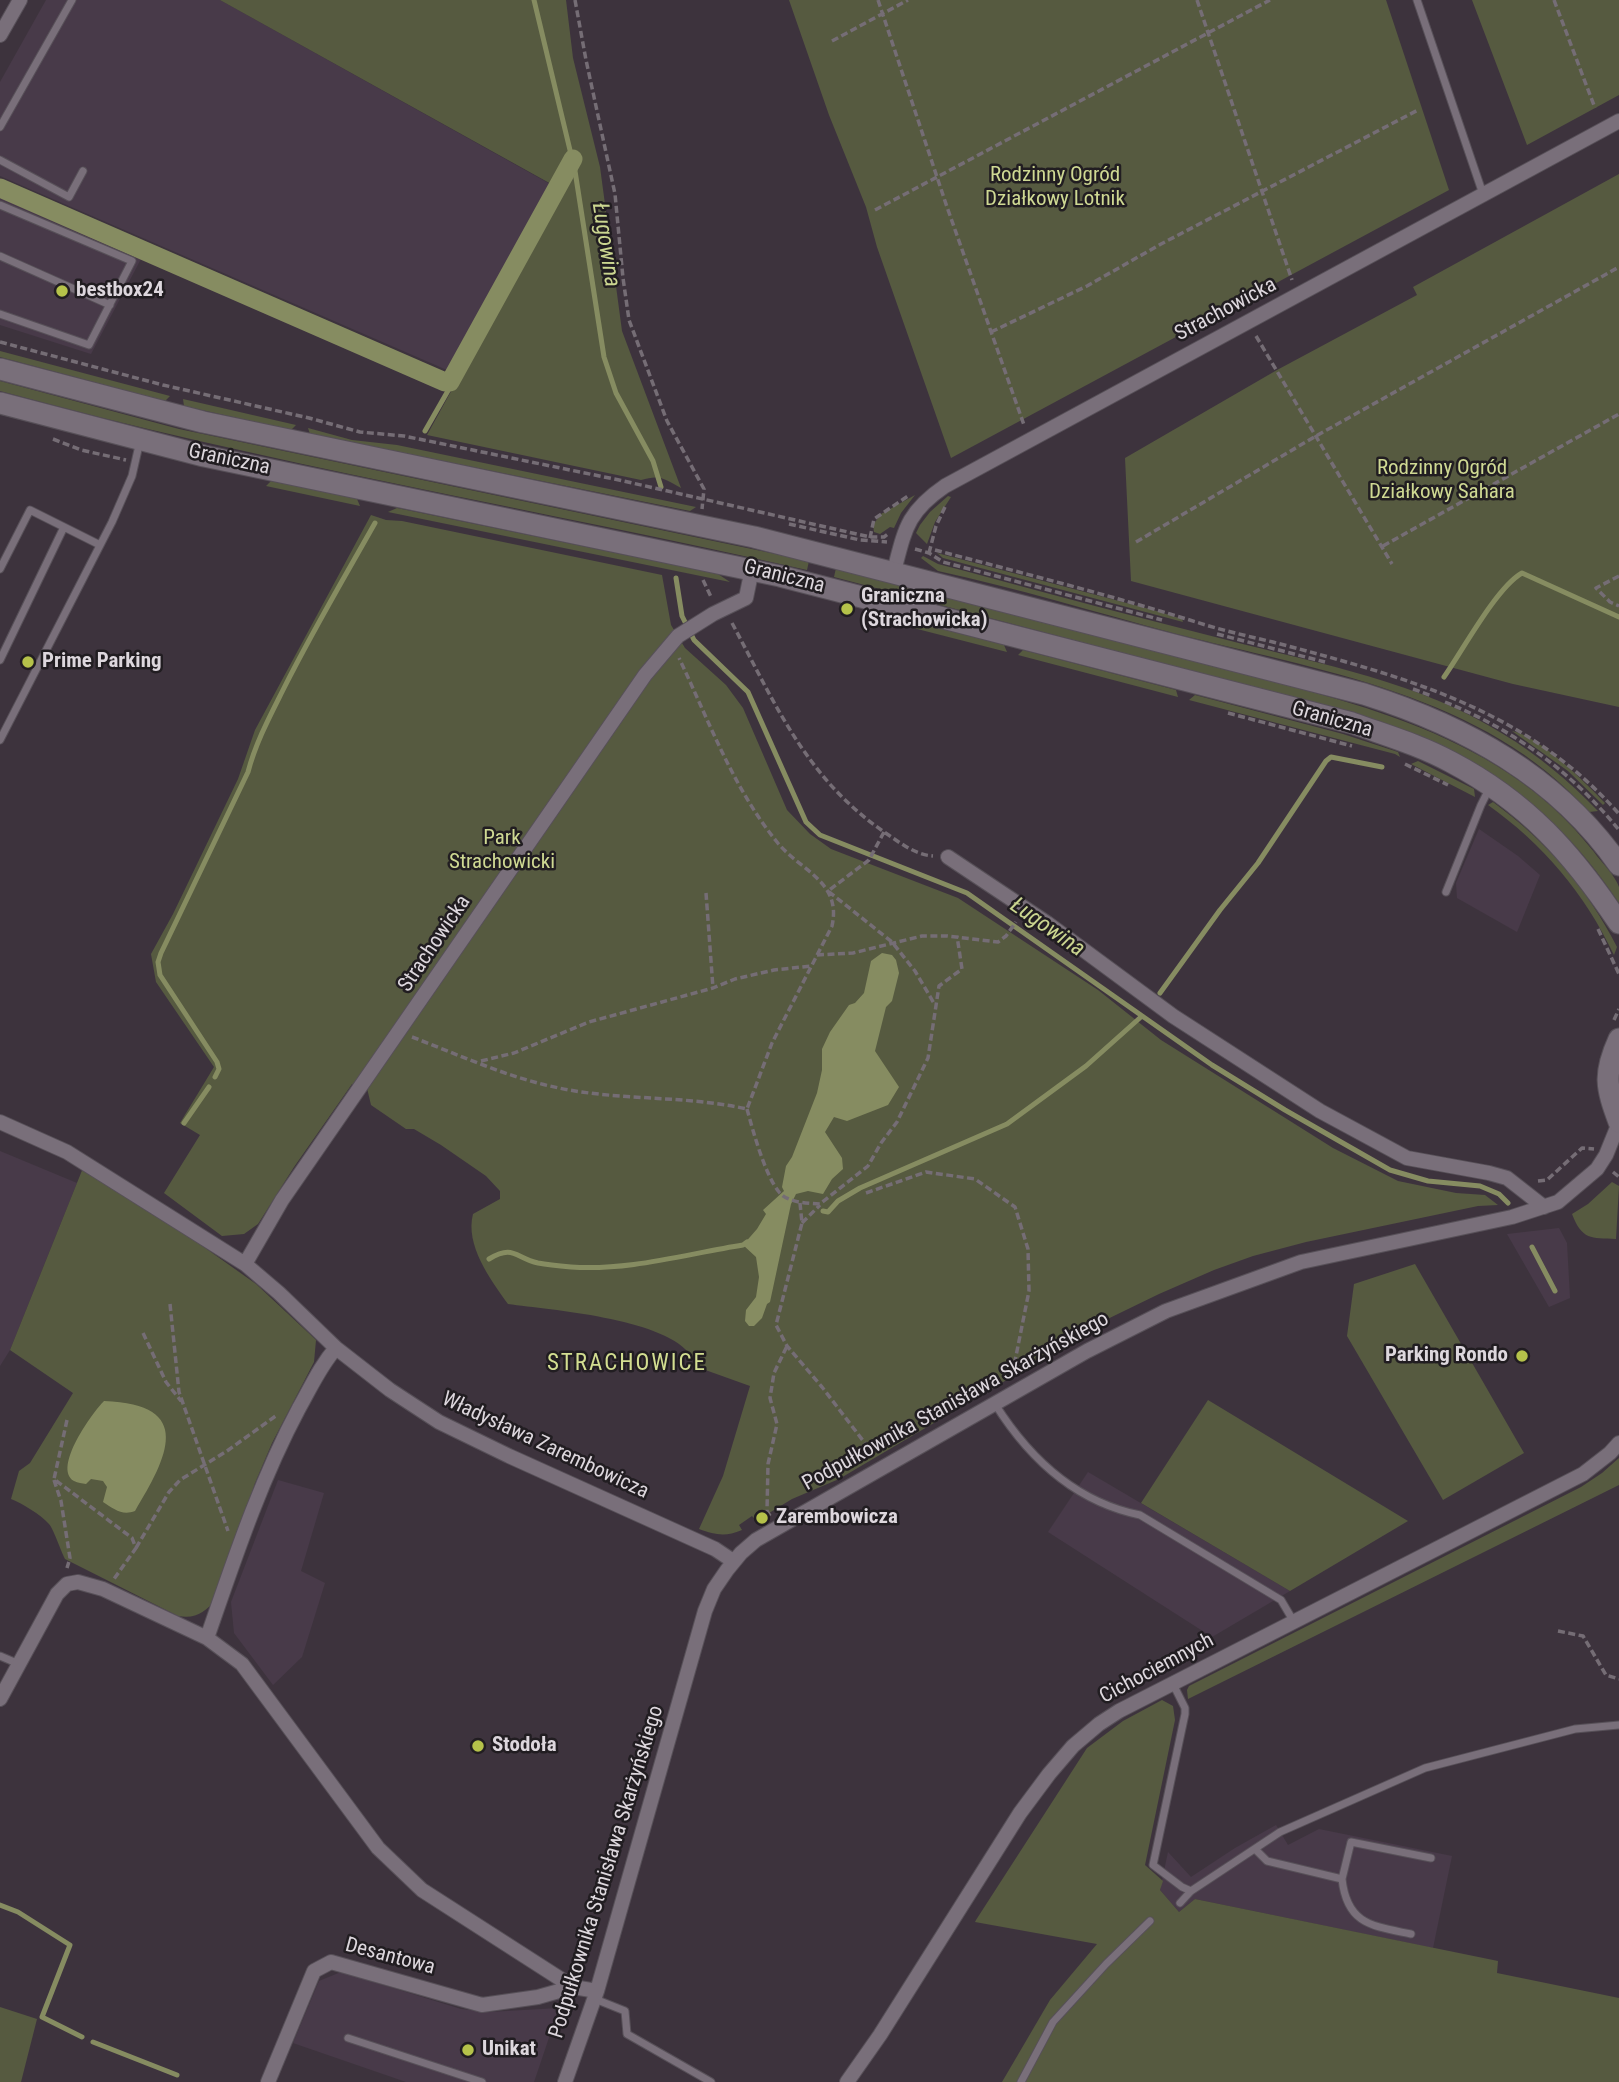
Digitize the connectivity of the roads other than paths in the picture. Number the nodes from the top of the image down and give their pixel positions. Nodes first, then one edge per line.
1 (20, 0) edge
2 (72, 0) edge
3 (1417, 0) edge
4 (0, 35) edge
5 (1619, 121) edge
6 (0, 127) edge
7 (0, 160) edge
8 (83, 171) dead end
9 (1483, 194) junction
10 (0, 205) edge
11 (0, 256) edge
12 (110, 305) junction
13 (0, 314) edge
14 (0, 369) edge
15 (0, 403) edge
16 (140, 440) junction
17 (64, 527) junction
18 (100, 545) junction
19 (0, 569) edge
20 (752, 569) junction
21 (894, 571) junction
22 (0, 660) edge
23 (0, 740) edge
24 (1491, 786) junction
25 (948, 857) road end
26 (1619, 865) edge
27 (1446, 892) dead end
28 (1619, 923) edge
29 (1619, 1039) edge
30 (0, 1122) edge
31 (1619, 1122) edge
32 (1544, 1207) junction
33 (245, 1264) junction
34 (336, 1348) junction
35 (994, 1404) junction
36 (1619, 1443) edge
37 (733, 1561) junction
38 (1294, 1622) junction
39 (207, 1639) junction
40 (0, 1656) edge
41 (19, 1664) junction
42 (1173, 1684) junction
43 (0, 1699) edge
44 (1619, 1725) edge
45 (1256, 1850) junction
46 (1432, 1858) dead end
47 (1342, 1879) junction
48 (1191, 1891) junction
49 (1180, 1903) dead end
50 (1150, 1921) dead end
51 (1411, 1934) dead end
52 (573, 1987) junction
53 (596, 1995) junction
54 (348, 2038) dead end
55 (268, 2082) edge
56 (482, 2082) edge
57 (565, 2082) edge
58 (711, 2082) edge
59 (847, 2082) edge
60 (1021, 2082) edge

1 - 4 street
2 - 6 lane
3 - 9 lane
5 - 9 street, Strachowicka
7 - 8 lane
9 - 21 street, Strachowicka
10 - 12 lane
11 - 12 lane
12 - 13 lane
14 - 21 main road, Graniczna
15 - 16 main road, Graniczna
16 - 18 lane
16 - 20 main road, Graniczna
17 - 18 lane
17 - 19 lane
17 - 22 lane
18 - 23 lane
20 - 24 main road, Graniczna
20 - 33 street, Strachowicka
21 - 26 main road, Graniczna
24 - 27 lane
24 - 28 main road, Graniczna
25 - 32 street
29 - 31 main road
30 - 33 street, Władysława Zarembowicza
31 - 32 street, Podpułkownika Stanisława Skarżyńskiego
32 - 35 street, Podpułkownika Stanisława Skarżyńskiego
33 - 34 street, Władysława Zarembowicza
34 - 37 street, Władysława Zarembowicza
34 - 39 street
35 - 37 street, Podpułkownika Stanisława Skarżyńskiego
35 - 38 lane
36 - 38 street, Cichociemnych
37 - 53 street, Podpułkownika Stanisława Skarżyńskiego
38 - 42 street, Cichociemnych
39 - 41 street
39 - 52 street
40 - 41 lane
41 - 43 street
42 - 48 lane
42 - 59 street, Cichociemnych
44 - 45 lane
45 - 47 lane
45 - 48 lane
46 - 47 lane
47 - 51 lane
48 - 49 lane
50 - 60 lane
52 - 53 street
52 - 55 street, Desantowa
53 - 57 street, Podpułkownika Stanisława Skarżyńskiego
53 - 58 lane
54 - 56 lane

